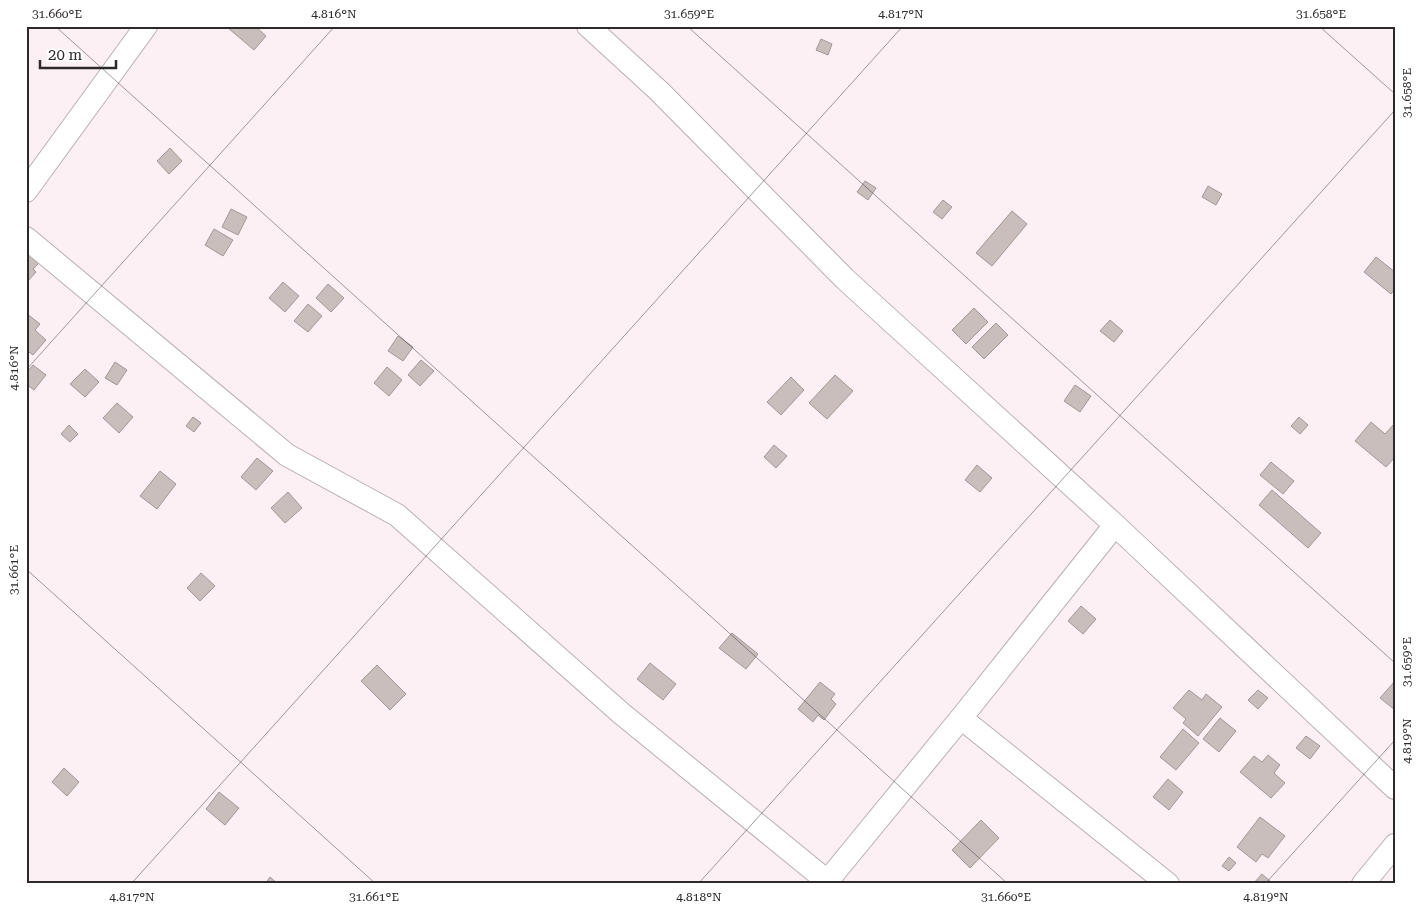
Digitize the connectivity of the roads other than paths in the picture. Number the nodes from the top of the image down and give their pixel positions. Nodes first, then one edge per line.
1 (146, 26) edge
2 (588, 26) edge
3 (26, 191) edge
4 (26, 238) edge
5 (1115, 525) junction
6 (961, 718) junction
7 (1395, 788) edge
8 (1395, 845) edge
9 (826, 882) edge
10 (1168, 884) edge
11 (1363, 884) edge

1 - 3 street
2 - 5 street
4 - 9 street
5 - 6 street
5 - 7 street
6 - 9 street
6 - 10 street
8 - 11 street

